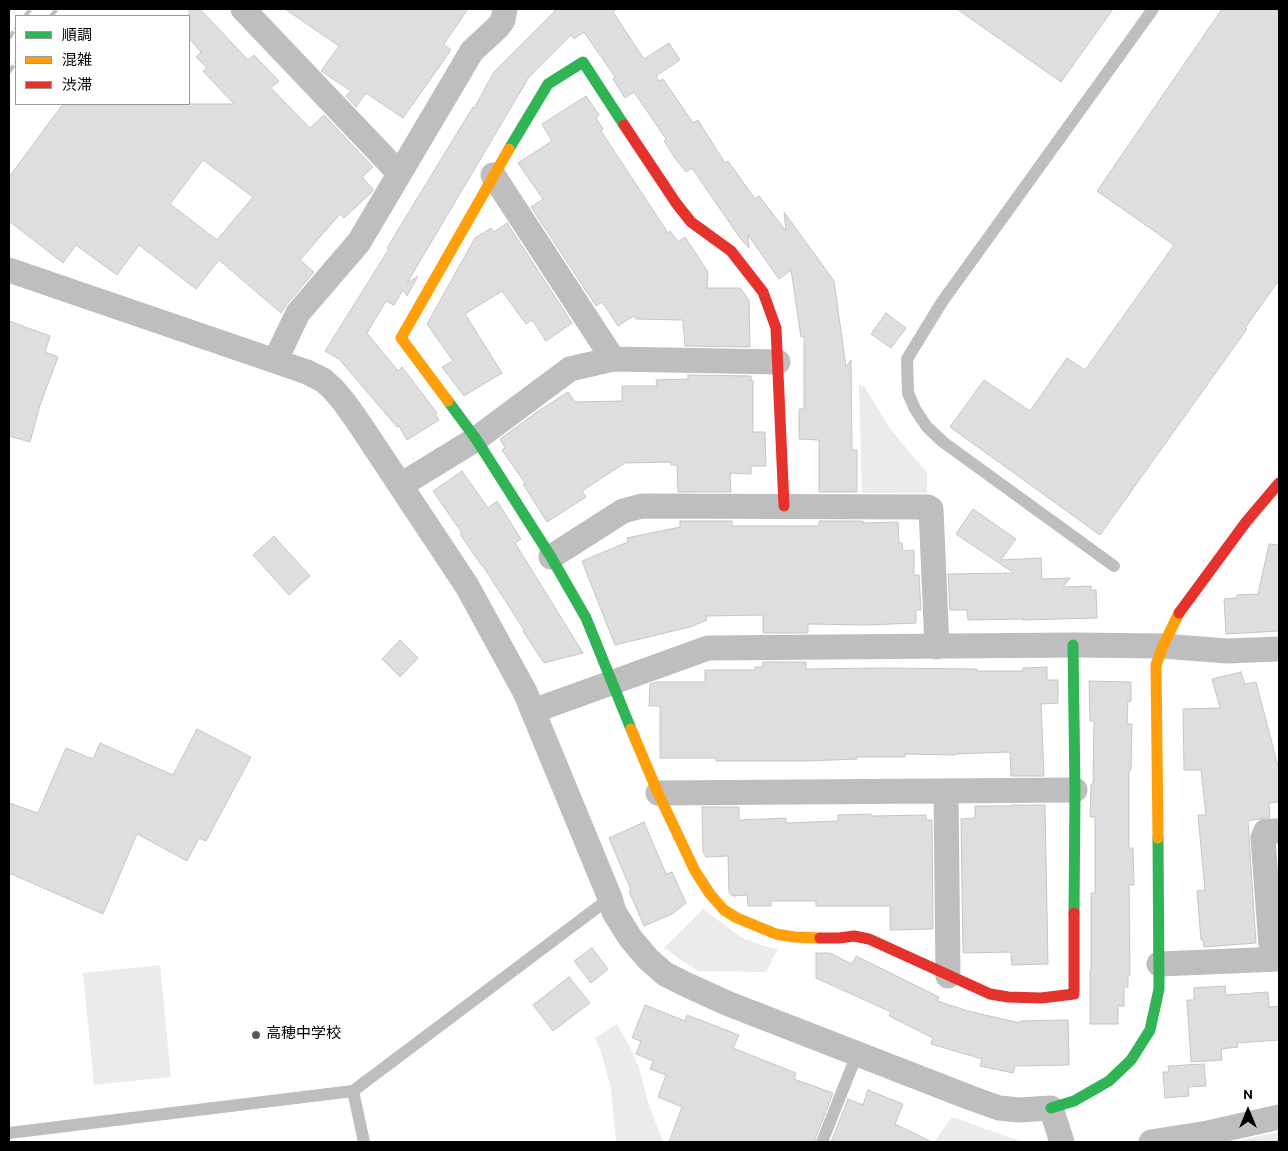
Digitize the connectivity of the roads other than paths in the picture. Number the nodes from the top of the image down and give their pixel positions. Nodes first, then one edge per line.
1 (243, 9) edge
2 (505, 9) edge
3 (1153, 9) edge
4 (399, 172) junction
5 (493, 175) junction
6 (9, 270) edge
7 (613, 360) junction
8 (275, 361) junction
9 (778, 362) junction
10 (476, 439) junction
11 (1279, 483) edge
12 (401, 485) junction
13 (784, 506) junction
14 (551, 557) junction
15 (1114, 566) dead end
16 (1073, 645) junction
17 (1162, 646) junction
18 (937, 647) junction
19 (1279, 649) edge
20 (612, 683) junction
21 (533, 711) junction
22 (1075, 790) junction
23 (946, 791) junction
24 (658, 794) junction
25 (1279, 831) edge
26 (610, 898) junction
27 (1275, 959) edge
28 (1159, 964) junction
29 (948, 976) junction
30 (857, 1054) junction
31 (353, 1092) junction
32 (1051, 1108) junction
33 (1279, 1117) edge
34 (9, 1133) edge
35 (364, 1142) edge
36 (822, 1142) edge
37 (1051, 1142) edge
38 (1062, 1142) edge
39 (1151, 1142) edge

1 - 4 street
2 - 4 street
3 - 15 lane
4 - 8 street
5 - 7 street
5 - 9 street
5 - 10 street
6 - 8 street
7 - 9 street
7 - 10 street
8 - 12 street
9 - 13 street
10 - 12 street
10 - 14 street
11 - 17 street
12 - 21 street
13 - 14 street
13 - 18 street
14 - 20 street
16 - 17 street
16 - 18 street
16 - 22 street
17 - 19 street
17 - 28 street
18 - 20 street
20 - 21 street
20 - 24 street
21 - 26 street
22 - 23 street
22 - 29 street
23 - 24 street
23 - 29 street
24 - 29 street
25 - 27 street
26 - 30 street
26 - 31 lane
27 - 28 street
28 - 32 street
30 - 32 street
30 - 36 lane
31 - 34 lane
31 - 35 lane
32 - 37 lane
32 - 38 street
33 - 39 street

